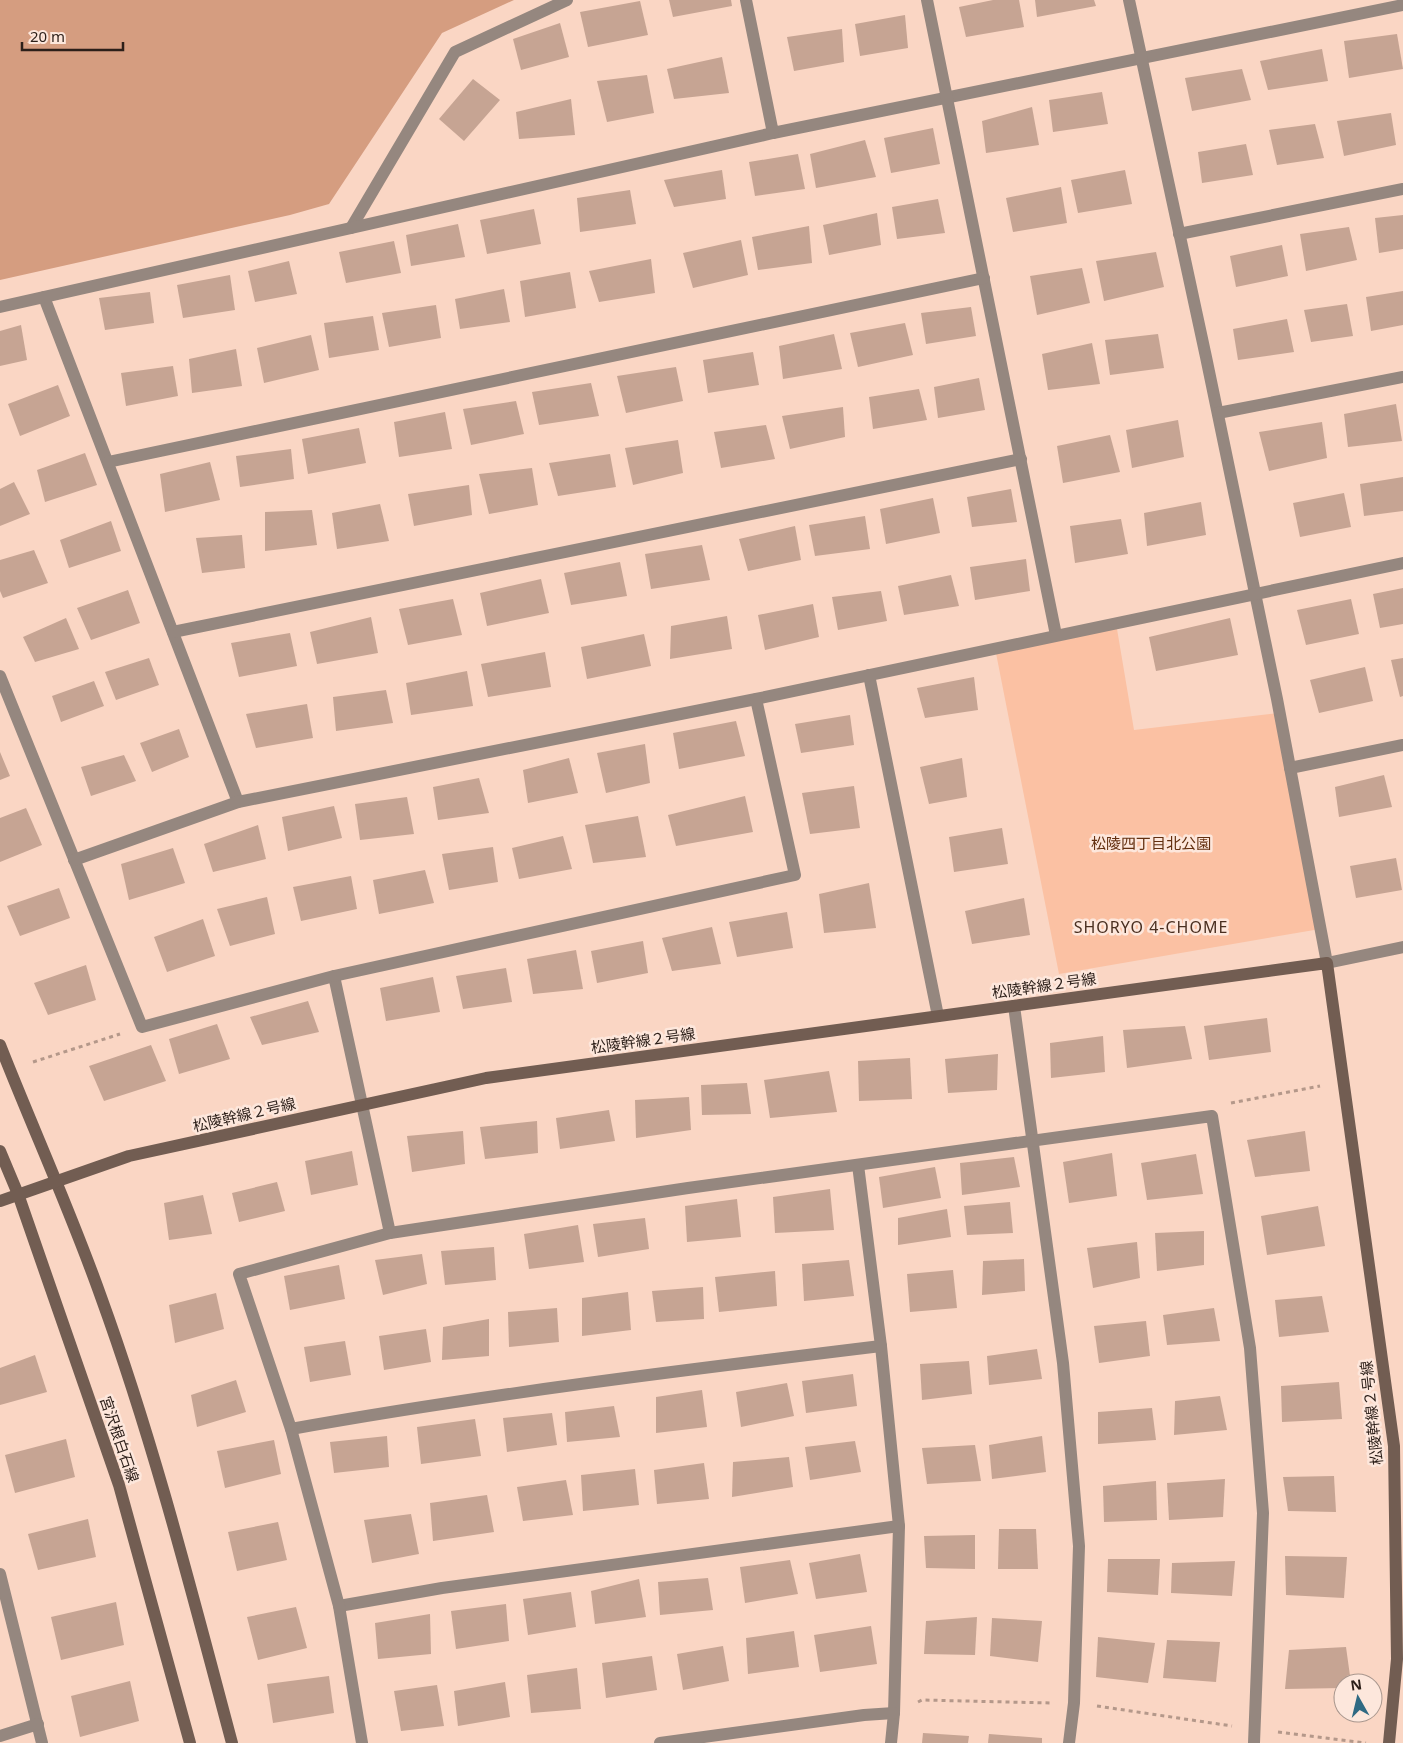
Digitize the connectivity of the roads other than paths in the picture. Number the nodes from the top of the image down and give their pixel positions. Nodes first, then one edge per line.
1 (567, 0) edge
2 (746, 0) edge
3 (927, 0) edge
4 (1128, 0) edge
5 (1403, 5) edge
6 (1140, 58) junction
7 (948, 99) junction
8 (773, 133) junction
9 (1403, 189) edge
10 (351, 228) junction
11 (1179, 234) junction
12 (984, 278) junction
13 (44, 297) junction
14 (0, 307) edge
15 (1403, 377) edge
16 (1218, 413) junction
17 (1021, 459) junction
18 (108, 462) junction
19 (1403, 563) edge
20 (1255, 593) junction
21 (173, 632) junction
22 (1056, 635) junction
23 (868, 675) junction
24 (0, 676) edge
25 (756, 699) junction
26 (1403, 745) edge
27 (1290, 768) junction
28 (238, 802) junction
29 (74, 860) junction
30 (1403, 947) edge
31 (1327, 963) junction
32 (334, 976) junction
33 (1014, 1006) junction
34 (938, 1016) junction
35 (0, 1044) edge
36 (361, 1105) junction
37 (1034, 1139) junction
38 (0, 1151) edge
39 (858, 1164) junction
40 (56, 1180) junction
41 (18, 1194) junction
42 (0, 1201) edge
43 (390, 1233) junction
44 (881, 1346) junction
45 (291, 1429) junction
46 (899, 1526) junction
47 (0, 1574) edge
48 (1399, 1576) edge
49 (339, 1606) junction
50 (894, 1713) junction
51 (38, 1724) junction
52 (0, 1736) edge
53 (42, 1743) edge
54 (190, 1743) edge
55 (232, 1743) edge
56 (362, 1743) edge
57 (660, 1743) edge
58 (891, 1743) edge
59 (1069, 1743) edge
60 (1254, 1743) edge
61 (1389, 1743) edge

1 - 10 street
2 - 8 street
3 - 7 street
4 - 6 street
5 - 6 street
6 - 7 street
6 - 11 street
7 - 8 street
7 - 12 street
8 - 10 street
9 - 11 street
10 - 13 street
11 - 16 street
12 - 17 street
12 - 18 street
13 - 14 street
13 - 18 street
15 - 16 street
16 - 20 street
17 - 21 street
17 - 22 street
18 - 21 street
19 - 20 street
20 - 22 street
20 - 27 street
21 - 28 street
22 - 23 street
23 - 25 street
23 - 34 street
24 - 29 street
25 - 28 street
25 - 32 street
26 - 27 street
27 - 31 street
28 - 29 street
29 - 32 street
30 - 31 street
31 - 33 street, 松陵幹線２号線
31 - 48 street, 松陵幹線２号線
32 - 36 street
33 - 34 street, 松陵幹線２号線
33 - 37 street
34 - 36 street, 松陵幹線２号線
35 - 40 street
36 - 40 street, 松陵幹線２号線
36 - 43 street
37 - 39 street
37 - 59 street
37 - 60 street
38 - 41 street, 宮沢根白石線
39 - 43 street
39 - 44 street
40 - 41 street, 松陵幹線２号線
40 - 55 street
41 - 42 street, 松陵幹線２号線
41 - 54 street, 宮沢根白石線
43 - 45 street
44 - 45 street
44 - 46 street
45 - 49 street
46 - 49 street
46 - 50 street
47 - 51 street
48 - 61 street, 松陵幹線２号線
49 - 56 street
50 - 57 street
50 - 58 street
51 - 52 street
51 - 53 street

